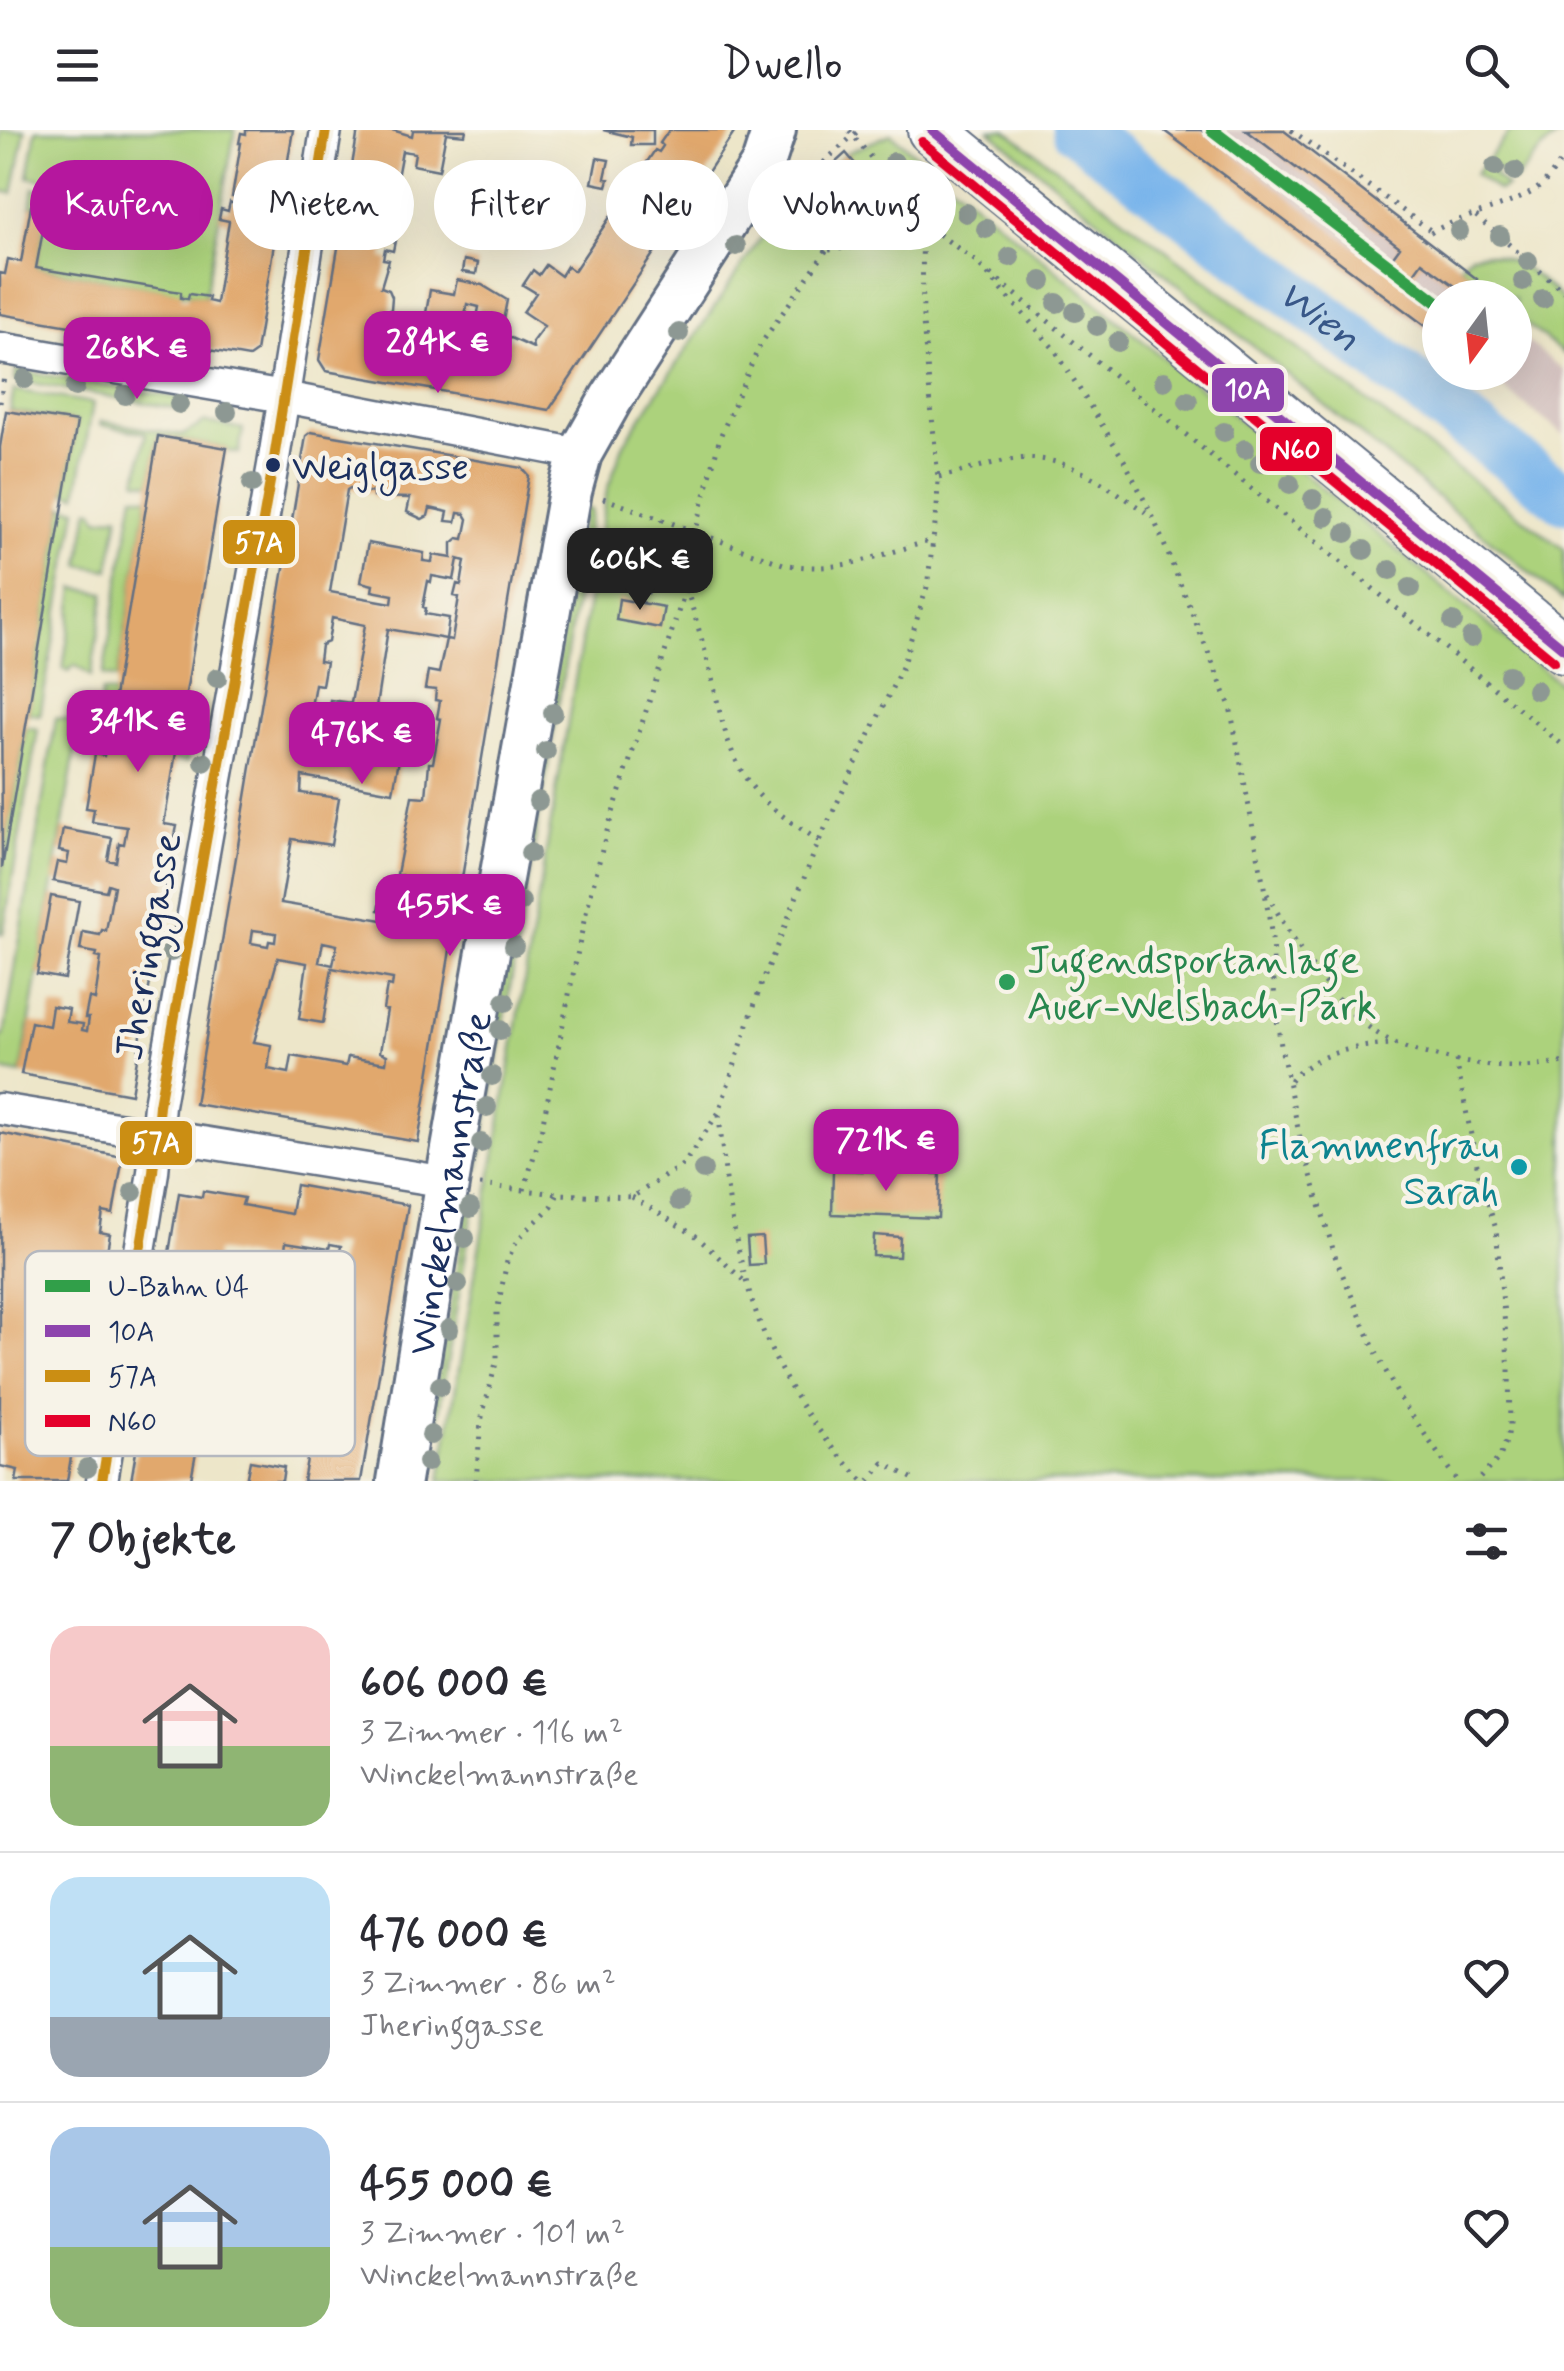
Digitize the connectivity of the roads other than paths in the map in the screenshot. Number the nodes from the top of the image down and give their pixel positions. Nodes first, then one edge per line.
1 (326, 130) edge
2 (802, 130) edge
3 (932, 130) edge
4 (777, 160) edge
5 (748, 201) edge
6 (0, 348) edge
7 (284, 397) junction
8 (591, 469) junction
9 (1564, 650) edge
10 (0, 1108) edge
11 (157, 1135) junction
12 (447, 1182) junction
13 (139, 1251) edge
14 (106, 1456) edge
15 (102, 1481) edge
16 (399, 1481) edge

1 - 7 street, Jheringgasse
2 - 4 main road, Winckelmannstraße
3 - 9 main road
5 - 8 main road, Winckelmannstraße
6 - 7 street
7 - 8 street
7 - 11 street, Jheringgasse
8 - 12 main road, Winckelmannstraße
10 - 11 street
11 - 12 street
11 - 13 street, Jheringgasse
12 - 16 main road, Winckelmannstraße
14 - 15 street, Jheringgasse

